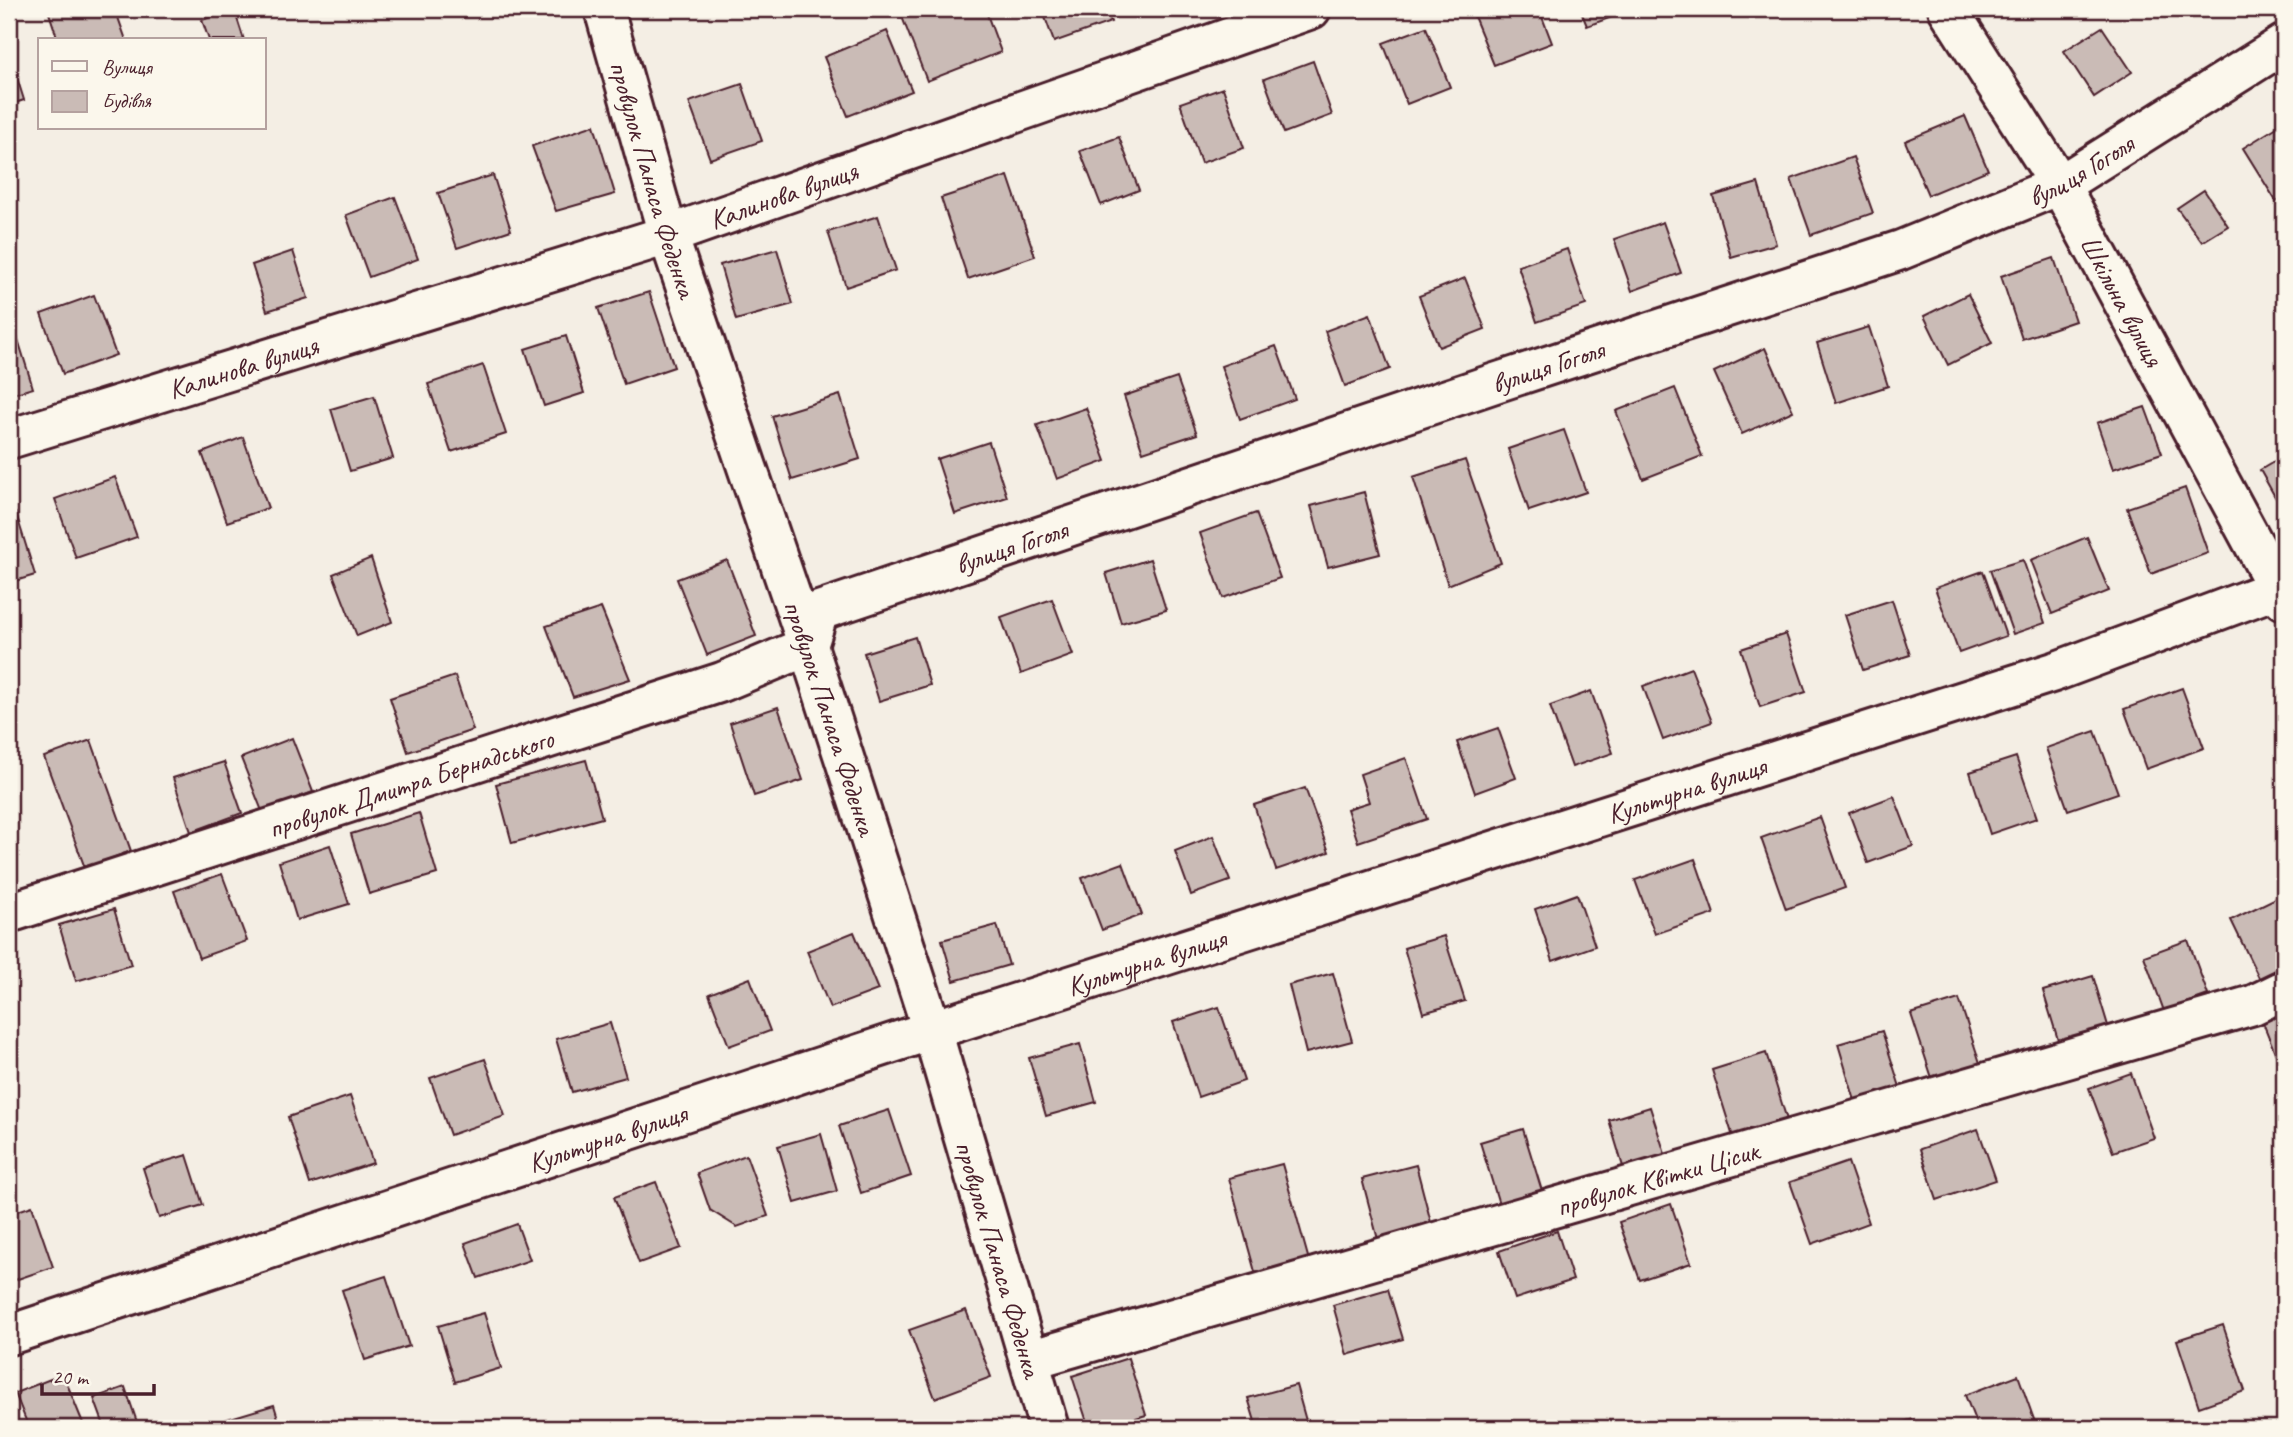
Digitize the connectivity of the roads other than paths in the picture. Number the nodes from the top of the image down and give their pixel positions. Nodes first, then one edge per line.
1 (604, 9) edge
2 (1311, 9) edge
3 (1948, 9) edge
4 (2284, 44) edge
5 (2060, 185) junction
6 (667, 236) junction
7 (9, 439) edge
8 (2282, 592) edge
9 (808, 646) junction
10 (9, 914) edge
11 (2284, 990) edge
12 (932, 1031) junction
13 (9, 1335) edge
14 (1029, 1360) junction
15 (1049, 1428) edge

1 - 6 street, провулок Панаса Феденка
2 - 6 street, Калинова вулиця
3 - 5 street, Шкільна вулиця
4 - 5 street, вулиця Гоголя
5 - 8 street, Шкільна вулиця
5 - 9 street, вулиця Гоголя
6 - 7 street, Калинова вулиця
6 - 9 street, провулок Панаса Феденка
8 - 12 street, Культурна вулиця
9 - 10 street, провулок Дмитра Бернадського
9 - 12 street, провулок Панаса Феденка
11 - 14 street, провулок Квітки Цісик
12 - 13 street, Культурна вулиця
12 - 14 street, провулок Панаса Феденка
14 - 15 street, провулок Панаса Феденка

